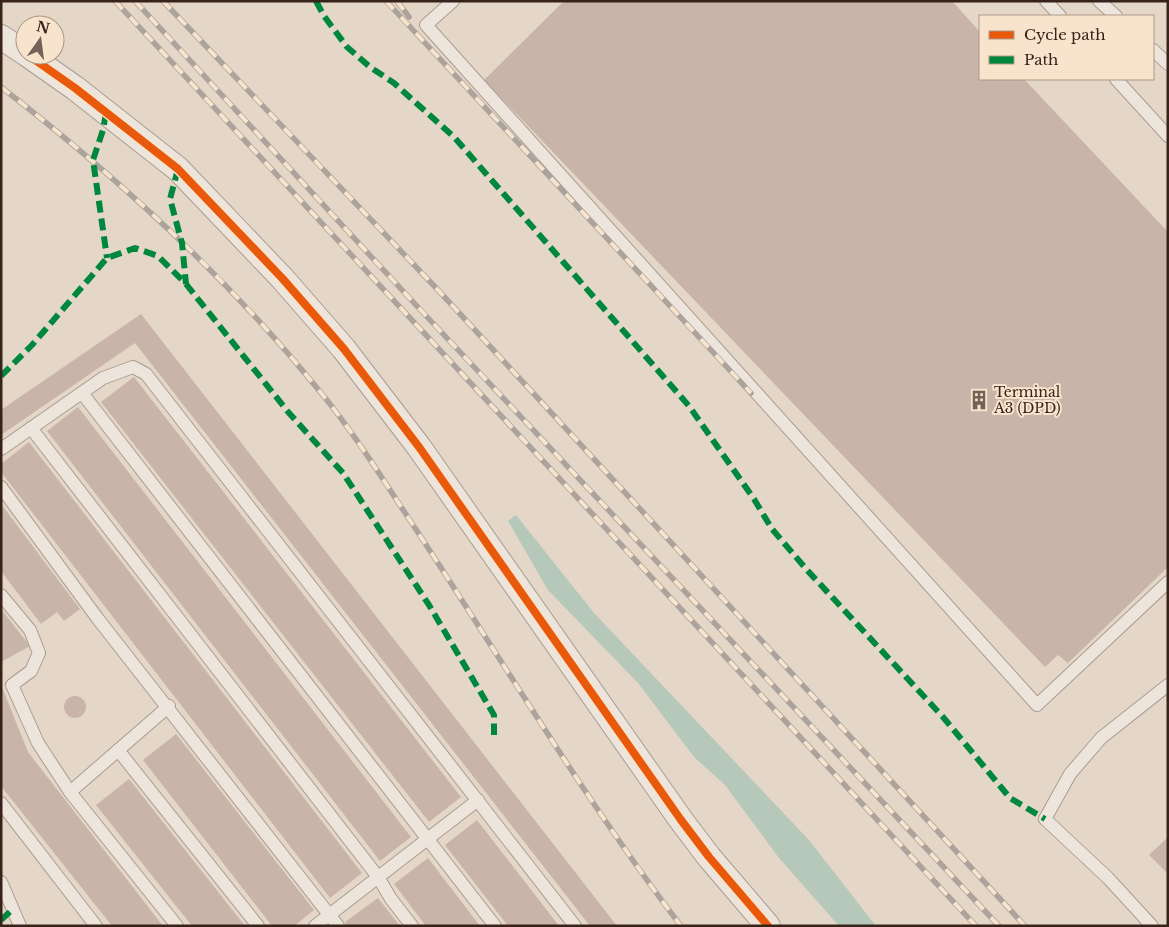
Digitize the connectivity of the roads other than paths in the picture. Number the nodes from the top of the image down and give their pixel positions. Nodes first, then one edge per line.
1 (453, 1) edge
2 (1046, 1) edge
3 (1099, 1) edge
4 (1059, 15) edge
5 (1115, 15) edge
6 (1, 37) edge
7 (15, 47) edge
8 (1154, 51) edge
9 (1168, 64) edge
10 (42, 65) edge
11 (1117, 80) edge
12 (1168, 136) edge
13 (82, 393) junction
14 (31, 428) junction
15 (1, 449) edge
16 (1, 487) edge
17 (1168, 582) edge
18 (1, 596) edge
19 (1168, 685) edge
20 (169, 706) junction
21 (118, 750) junction
22 (70, 792) junction
23 (478, 800) junction
24 (1, 803) edge
25 (428, 839) junction
26 (378, 877) junction
27 (1, 882) edge
28 (330, 914) junction
29 (20, 926) edge
30 (96, 926) edge
31 (177, 926) edge
32 (258, 926) edge
33 (315, 926) edge
34 (338, 926) edge
35 (412, 926) edge
36 (495, 926) edge
37 (575, 926) edge
38 (768, 926) edge
39 (1152, 926) edge

1 - 17 lane
2 - 4 lane
3 - 5 lane
6 - 7 street
8 - 9 lane
10 - 38 street
11 - 12 lane
13 - 14 lane
13 - 23 lane
13 - 25 lane
14 - 15 lane
14 - 26 lane
16 - 20 lane
18 - 22 lane
19 - 39 lane
20 - 21 lane
20 - 28 lane
21 - 22 lane
21 - 32 lane
22 - 31 lane
23 - 25 lane
23 - 37 lane
24 - 30 lane
25 - 26 lane
25 - 36 lane
26 - 28 lane
26 - 35 lane
27 - 29 lane
28 - 33 lane
28 - 34 lane

